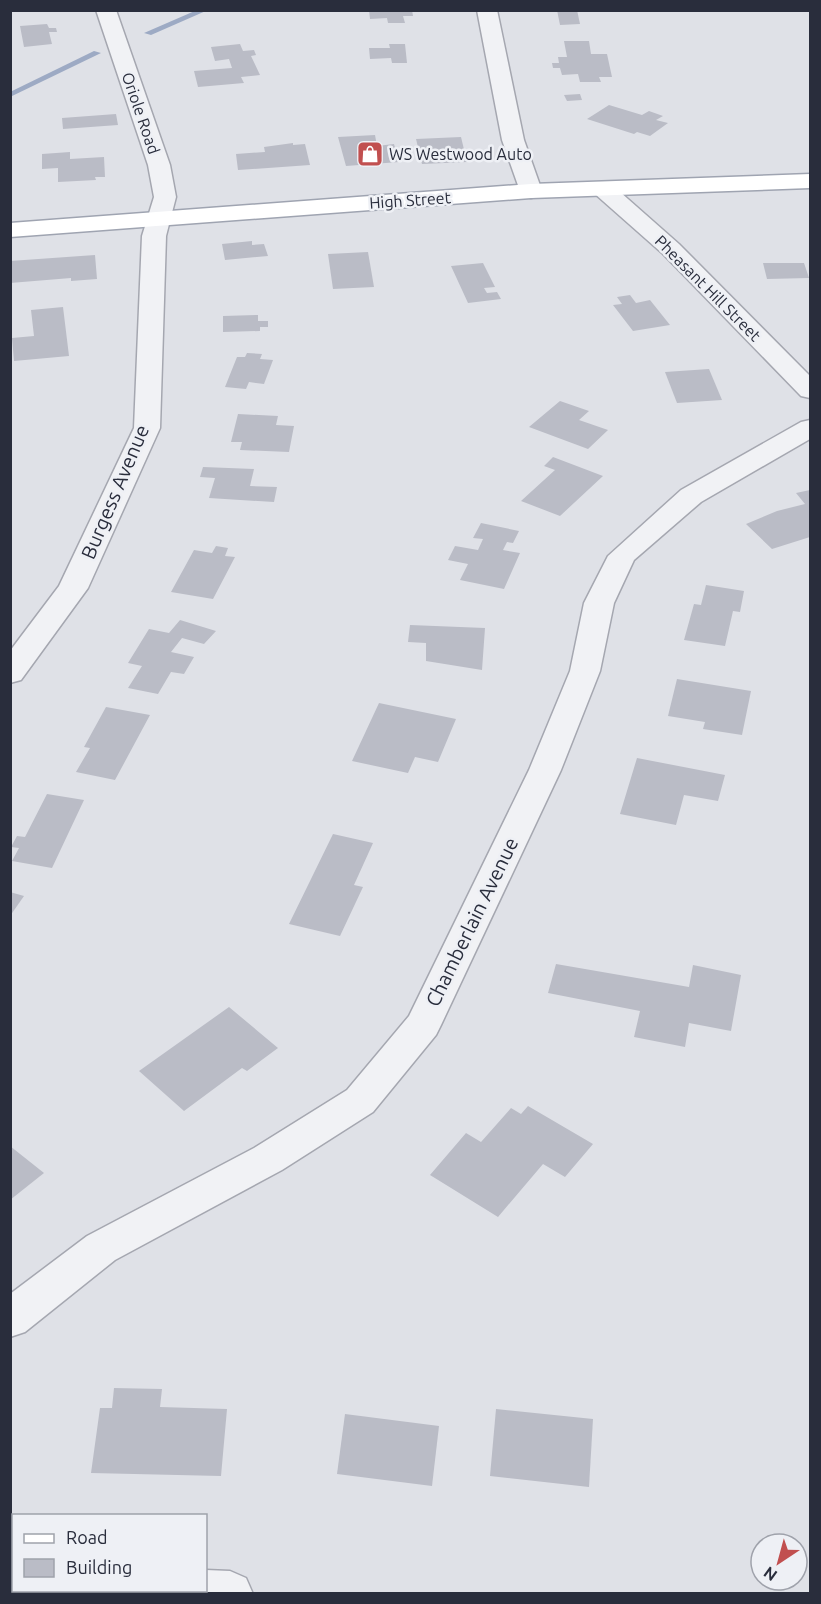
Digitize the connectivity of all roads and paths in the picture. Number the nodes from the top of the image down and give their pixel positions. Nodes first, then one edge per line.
1 (106, 10) edge
2 (487, 10) edge
3 (810, 181) edge
4 (603, 189) junction
5 (531, 191) junction
6 (161, 218) junction
7 (10, 230) edge
8 (810, 390) edge
9 (810, 428) edge
10 (10, 673) edge
11 (10, 1319) edge
12 (207, 1592) edge
13 (230, 1593) edge

1 - 6 street, Oriole Road
2 - 5 street
3 - 4 main road, High Street
4 - 5 main road, High Street
4 - 8 street, Pheasant Hill Street
5 - 6 main road, High Street
6 - 7 main road, High Street
6 - 10 street, Burgess Avenue
9 - 11 street, Chamberlain Avenue
12 - 13 street

